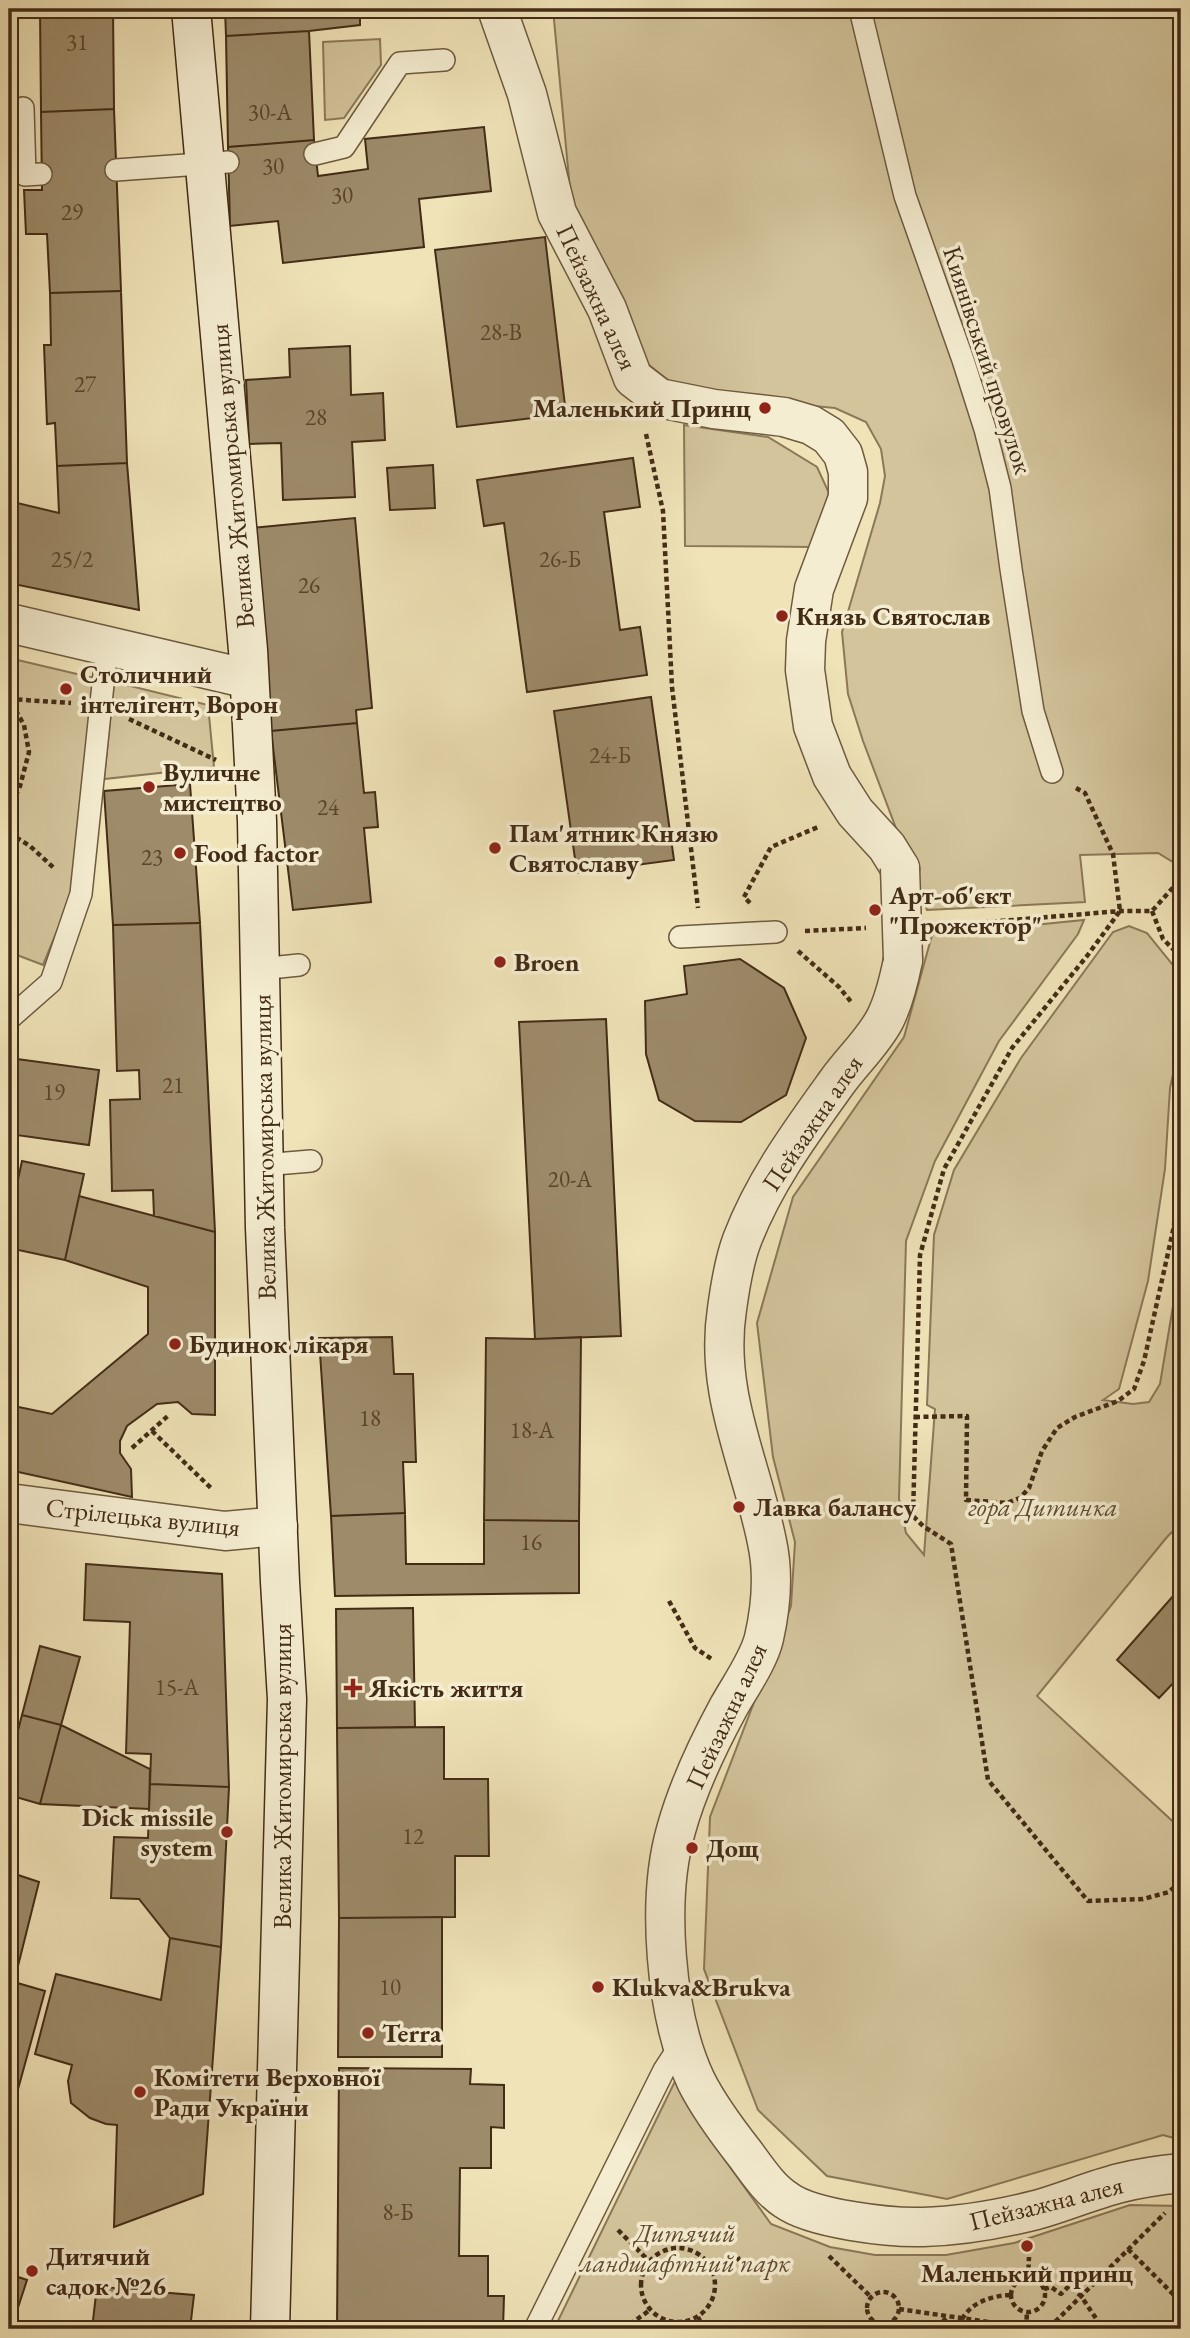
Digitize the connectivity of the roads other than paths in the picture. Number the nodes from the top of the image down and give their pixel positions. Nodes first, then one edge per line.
1 (191, 9) edge
2 (497, 9) edge
3 (860, 9) edge
4 (444, 60) dead end
5 (23, 108) dead end
6 (315, 154) dead end
7 (216, 163) junction
8 (116, 170) dead end
9 (41, 174) dead end
10 (9, 623) edge
11 (107, 646) junction
12 (248, 679) junction
13 (1052, 772) road end
14 (776, 932) road end
15 (691, 937) road end
16 (299, 965) dead end
17 (260, 969) junction
18 (9, 1019) edge
19 (311, 1161) dead end
20 (263, 1165) junction
21 (9, 1503) edge
22 (278, 1526) junction
23 (681, 2044) junction
24 (1181, 2173) edge
25 (270, 2329) edge
26 (535, 2329) edge

1 - 7 street, Велика Житомирська вулиця
2 - 23 street, Пейзажна алея, bridge
3 - 13 lane, Киянівський провулок
4 - 6 lane
5 - 9 lane
7 - 8 lane
7 - 12 street, Велика Житомирська вулиця
10 - 11 street
11 - 12 street
11 - 18 lane
12 - 17 street, Велика Житомирська вулиця
14 - 15 lane
16 - 17 lane
17 - 20 street, Велика Житомирська вулиця
19 - 20 lane
20 - 22 street, Велика Житомирська вулиця
21 - 22 street, Стрілецька вулиця
22 - 25 street, Велика Житомирська вулиця
23 - 24 street, Пейзажна алея
23 - 26 lane

